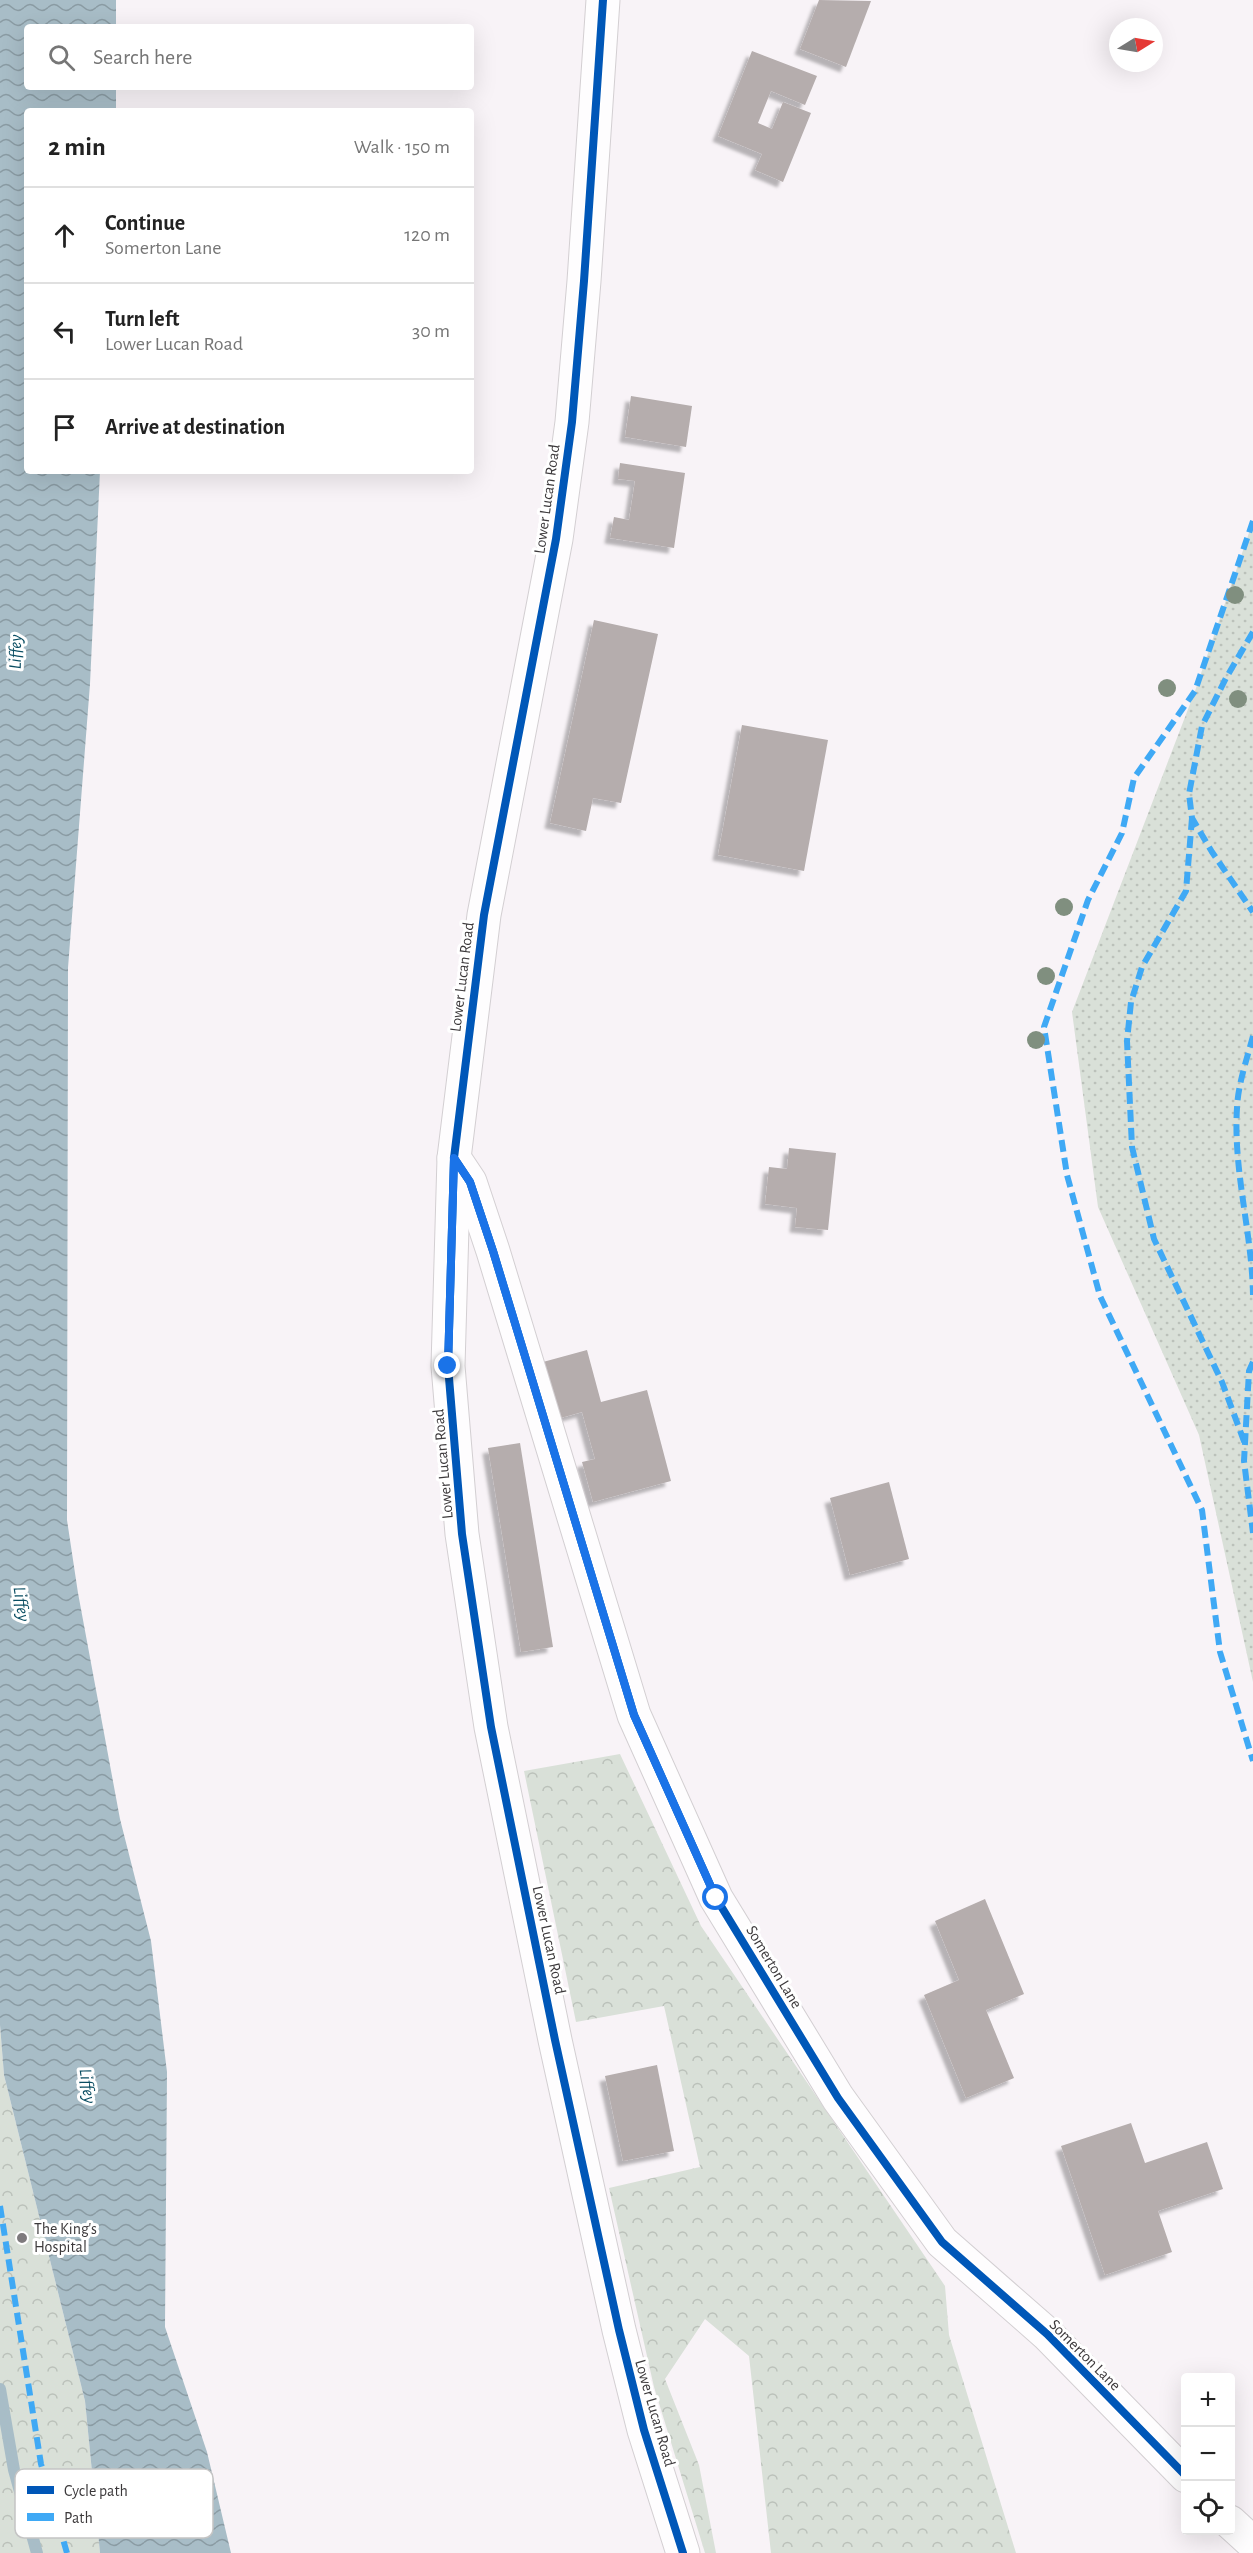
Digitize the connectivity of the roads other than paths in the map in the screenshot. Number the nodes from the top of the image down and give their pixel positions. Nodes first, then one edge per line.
1 (603, 0) edge
2 (454, 1158) junction
3 (1181, 2472) edge
4 (1235, 2527) edge
5 (1253, 2543) edge
6 (683, 2553) edge

1 - 2 street, Lower Lucan Road
2 - 3 street, Somerton Lane
2 - 6 street, Lower Lucan Road
4 - 5 street

